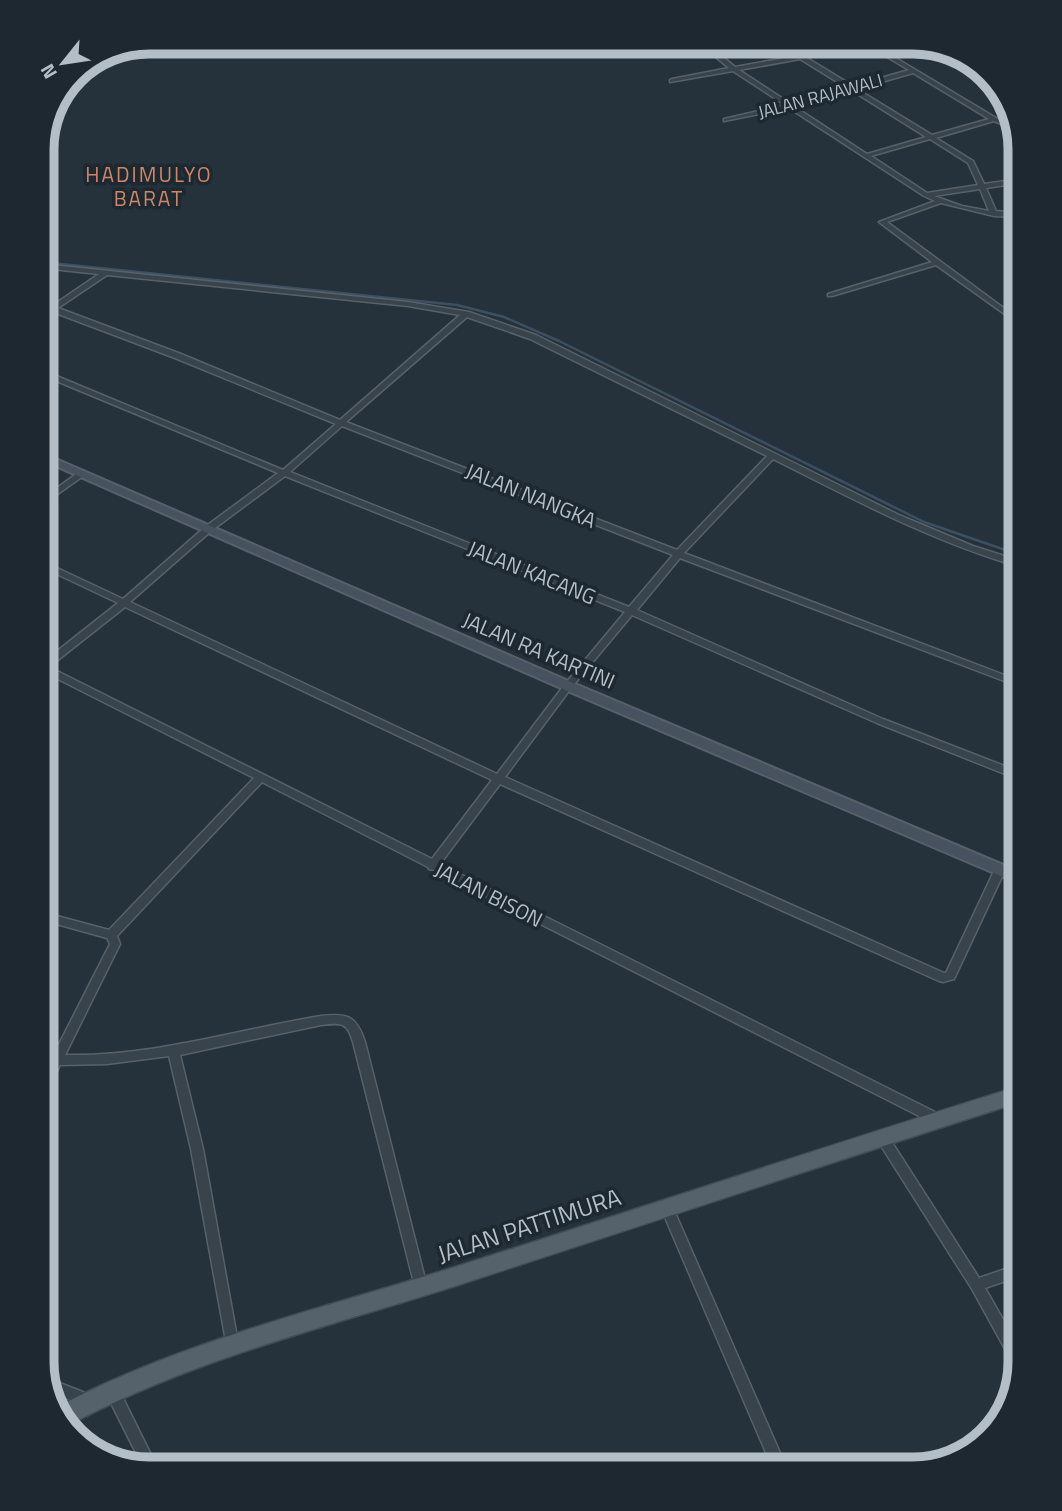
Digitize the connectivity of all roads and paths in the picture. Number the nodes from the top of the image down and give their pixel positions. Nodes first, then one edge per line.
1 (715, 54) edge
2 (795, 54) edge
3 (885, 54) edge
4 (800, 57) junction
5 (736, 71) junction
6 (913, 71) junction
7 (672, 81) dead end
8 (851, 89) junction
9 (790, 106) junction
10 (994, 119) junction
11 (726, 120) dead end
12 (1004, 123) edge
13 (933, 138) junction
14 (866, 156) junction
15 (1008, 183) edge
16 (982, 186) junction
17 (926, 195) junction
18 (939, 202) junction
19 (994, 214) junction
20 (1008, 215) edge
21 (936, 263) junction
22 (54, 267) edge
23 (106, 273) junction
24 (830, 295) dead end
25 (54, 308) edge
26 (54, 310) edge
27 (466, 314) junction
28 (1008, 314) edge
29 (54, 377) edge
30 (341, 423) junction
31 (772, 455) junction
32 (54, 461) edge
33 (284, 473) junction
34 (82, 474) junction
35 (54, 494) edge
36 (208, 528) junction
37 (678, 554) junction
38 (1008, 560) edge
39 (54, 570) edge
40 (125, 603) junction
41 (632, 611) junction
42 (54, 658) edge
43 (54, 673) edge
44 (1008, 679) edge
45 (568, 686) junction
46 (1008, 771) edge
47 (260, 778) junction
48 (497, 778) junction
49 (433, 866) junction
50 (1000, 870) junction
51 (1008, 873) edge
52 (54, 919) edge
53 (111, 935) junction
54 (173, 1051) junction
55 (54, 1059) edge
56 (57, 1060) junction
57 (54, 1066) edge
58 (1008, 1098) edge
59 (937, 1119) junction
60 (882, 1137) junction
61 (667, 1208) junction
62 (1008, 1274) edge
63 (976, 1285) junction
64 (421, 1287) junction
65 (1008, 1341) edge
66 (232, 1343) junction
67 (58, 1388) edge
68 (111, 1390) junction
69 (89, 1401) junction
70 (69, 1412) edge
71 (145, 1457) edge
72 (775, 1457) edge

1 - 5 street
2 - 4 street
3 - 6 street
4 - 5 street
4 - 8 street
5 - 7 street
5 - 9 street
6 - 8 street, JALAN RAJAWALI
6 - 10 street
8 - 9 street, JALAN RAJAWALI
8 - 13 street
9 - 11 street, JALAN RAJAWALI
9 - 14 street
10 - 12 street
10 - 13 street
13 - 14 street
13 - 16 street
14 - 17 street
15 - 16 street
16 - 17 street
16 - 19 street
17 - 18 street
18 - 19 street
18 - 21 street
19 - 20 street
21 - 24 street
21 - 28 street
22 - 23 street
23 - 25 street
23 - 27 street
26 - 30 street, JALAN NANGKA
27 - 30 street
27 - 31 street
29 - 33 street, JALAN KACANG
30 - 33 street
30 - 37 street, JALAN NANGKA
31 - 37 street
31 - 38 street
32 - 34 main road, JALAN RA KARTINI
33 - 36 street
33 - 41 street, JALAN KACANG
34 - 35 street
34 - 36 main road, JALAN RA KARTINI
36 - 40 street
36 - 45 main road, JALAN RA KARTINI
37 - 41 street
37 - 44 street, JALAN NANGKA
39 - 40 street
40 - 42 street
40 - 48 street
41 - 45 street
41 - 46 street, JALAN KACANG
43 - 47 street, JALAN BISON
45 - 48 street
45 - 50 main road, JALAN RA KARTINI
47 - 49 street, JALAN BISON
47 - 53 street
48 - 49 street
48 - 50 street
49 - 59 street, JALAN BISON
50 - 51 main road, JALAN RA KARTINI
52 - 53 street
53 - 56 street
54 - 56 street
54 - 64 street
54 - 66 street
55 - 56 street
56 - 57 street
58 - 59 main road, JALAN PATTIMURA
59 - 60 main road, JALAN PATTIMURA
60 - 61 main road, JALAN PATTIMURA
60 - 63 street
61 - 64 main road, JALAN PATTIMURA
61 - 72 street
62 - 63 street
63 - 65 street
64 - 66 main road, JALAN PATTIMURA
66 - 68 main road, JALAN PATTIMURA
67 - 69 street
68 - 69 main road, JALAN PATTIMURA
68 - 71 street
69 - 70 main road, JALAN PATTIMURA

